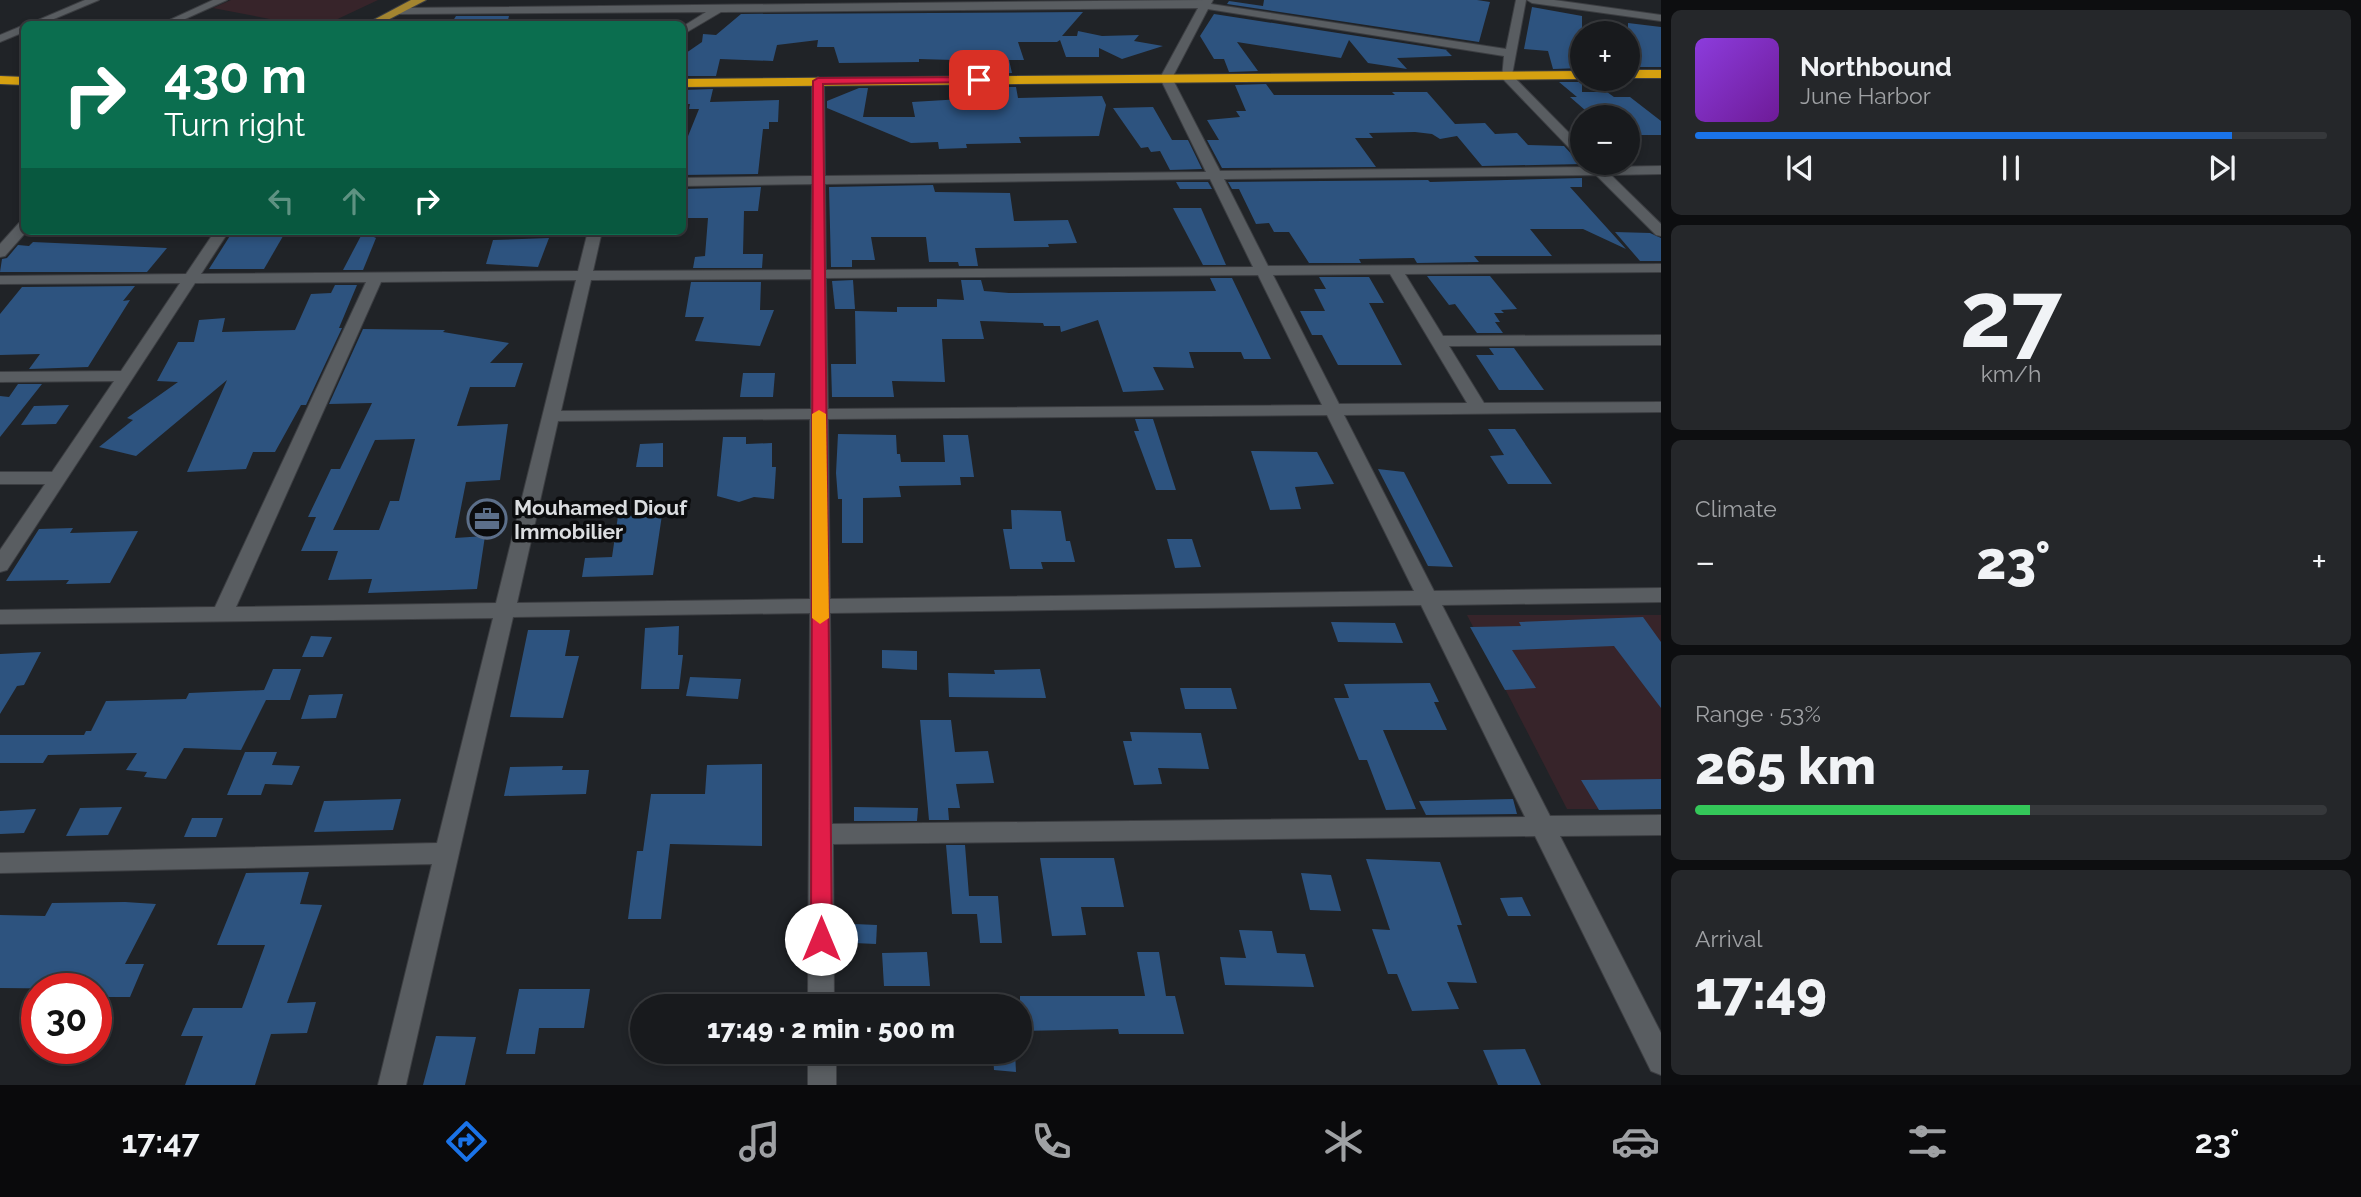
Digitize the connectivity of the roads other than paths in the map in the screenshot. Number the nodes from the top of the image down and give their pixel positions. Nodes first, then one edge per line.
1 (94, 0) edge
2 (222, 0) edge
3 (419, 0) edge
4 (574, 0) edge
5 (730, 0) edge
6 (898, 0) edge
7 (1170, 0) edge
8 (1521, 0) edge
9 (1532, 0) edge
10 (1206, 3) edge
11 (888, 8) junction
12 (716, 9) junction
13 (398, 11) junction
14 (556, 11) junction
15 (1661, 18) edge
16 (42, 21) edge
17 (173, 21) edge
18 (378, 21) edge
19 (686, 29) edge
20 (21, 30) edge
21 (2, 37) edge
22 (1510, 53) junction
23 (1661, 74) edge
24 (1570, 75) edge
25 (1640, 75) edge
26 (1506, 76) junction
27 (1166, 78) junction
28 (0, 80) edge
29 (21, 81) edge
30 (818, 81) junction
31 (686, 83) edge
32 (1570, 141) edge
33 (1570, 168) edge
34 (1640, 169) edge
35 (1661, 170) edge
36 (1214, 175) junction
37 (1604, 175) edge
38 (818, 180) junction
39 (686, 182) edge
40 (21, 229) edge
41 (1661, 232) edge
42 (219, 235) edge
43 (594, 235) edge
44 (0, 253) edge
45 (1661, 268) edge
46 (1395, 270) junction
47 (1263, 271) junction
48 (819, 274) junction
49 (584, 276) junction
50 (375, 278) junction
51 (190, 279) junction
52 (0, 280) edge
53 (1438, 341) junction
54 (1661, 341) edge
55 (125, 376) junction
56 (0, 377) edge
57 (1661, 407) edge
58 (1478, 408) junction
59 (1333, 410) junction
60 (819, 414) junction
61 (551, 416) junction
62 (0, 478) edge
63 (57, 478) junction
64 (0, 565) edge
65 (1661, 596) edge
66 (1428, 599) junction
67 (820, 607) junction
68 (505, 611) junction
69 (222, 614) junction
70 (0, 617) edge
71 (1661, 825) edge
72 (1542, 826) junction
73 (821, 834) junction
74 (447, 853) junction
75 (0, 863) edge
76 (821, 994) edge
77 (1661, 1062) edge
78 (822, 1064) edge
79 (392, 1085) edge
80 (822, 1085) edge

1 - 16 street
2 - 17 street
3 - 13 main road
4 - 14 street
5 - 12 street
6 - 11 street
7 - 10 street
8 - 22 street
9 - 15 street
10 - 11 street
10 - 22 street
10 - 27 street
11 - 12 street
12 - 14 street
12 - 19 street
13 - 14 street
13 - 18 main road
20 - 21 street
22 - 26 street
23 - 25 highway
24 - 26 highway
26 - 27 highway
26 - 32 street
27 - 30 highway
27 - 36 street
28 - 29 highway
30 - 31 highway
30 - 38 street
33 - 36 street
34 - 35 street
36 - 38 street
36 - 47 street
37 - 41 street
38 - 39 street
38 - 48 street
40 - 44 street
42 - 51 street
43 - 49 street
45 - 46 street
46 - 47 street
46 - 53 street
47 - 48 street
47 - 59 street
48 - 49 street
48 - 60 street
49 - 50 street
49 - 61 street
50 - 51 street
50 - 69 street
51 - 52 street
51 - 55 street
53 - 54 street
53 - 58 street
55 - 56 street
55 - 63 street
57 - 58 street
58 - 59 street
59 - 60 street
59 - 66 street
60 - 61 street
60 - 67 street
61 - 68 street
62 - 63 street
63 - 64 street
65 - 66 street
66 - 67 street
66 - 72 street
67 - 68 street
67 - 73 street
68 - 69 street
68 - 74 street
69 - 70 street
71 - 72 street
72 - 73 street
72 - 77 street
73 - 76 street
74 - 75 street
74 - 79 street
78 - 80 street

